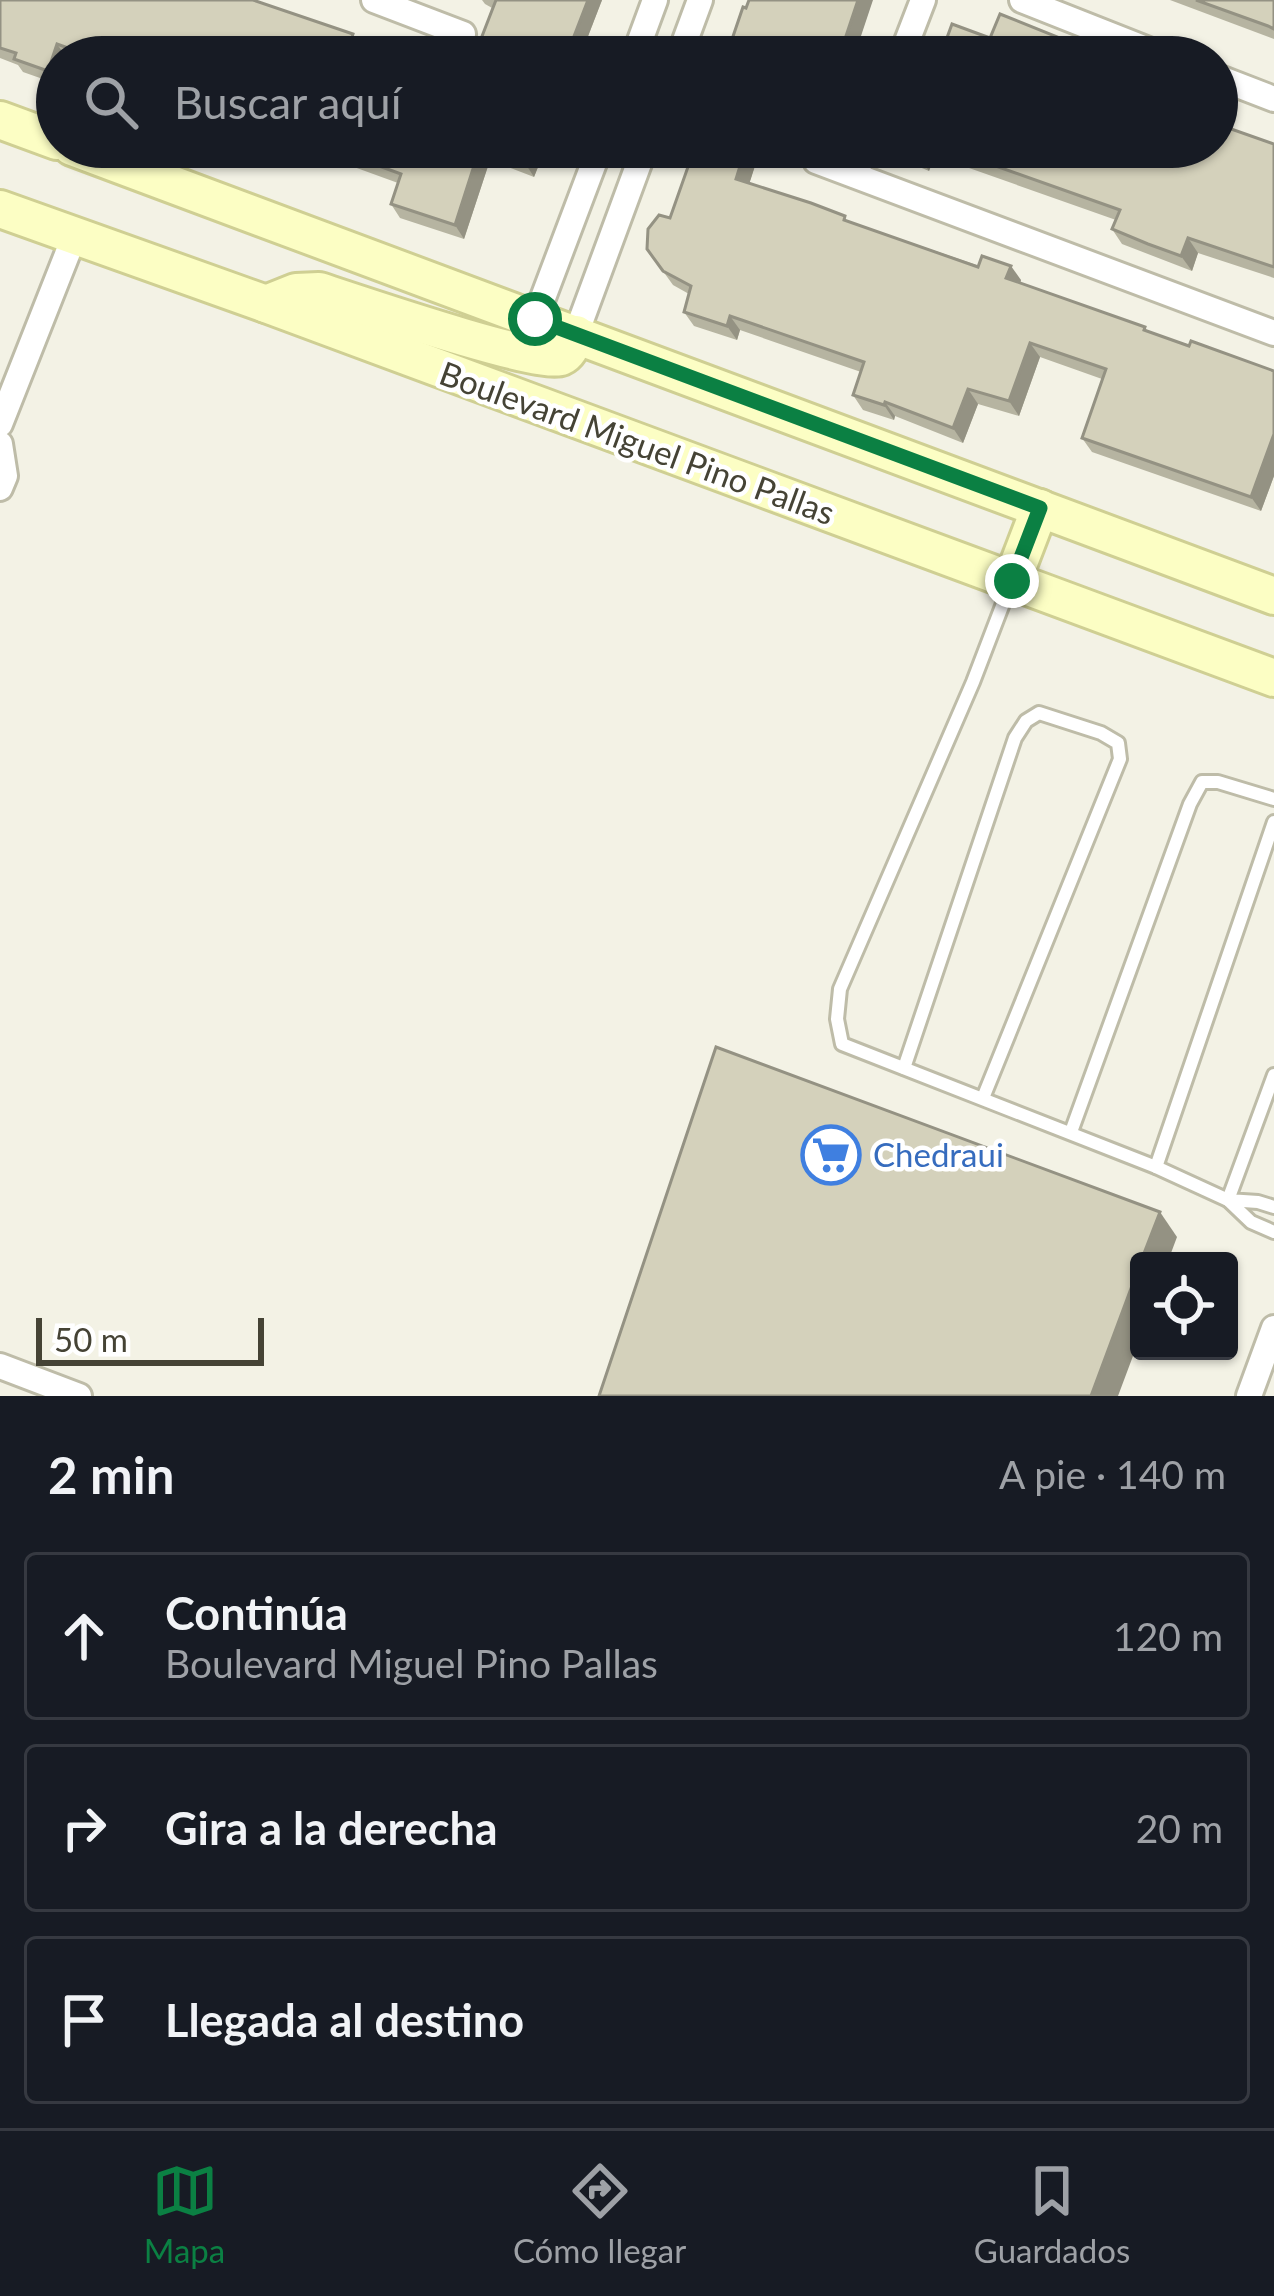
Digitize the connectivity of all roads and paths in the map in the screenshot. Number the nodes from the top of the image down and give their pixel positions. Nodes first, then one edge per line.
1 (374, 0) edge
2 (656, 0) edge
3 (700, 0) edge
4 (922, 0) edge
5 (1022, 0) edge
6 (420, 8) edge
7 (463, 34) dead end
8 (642, 36) edge
9 (687, 36) edge
10 (909, 36) edge
11 (1113, 36) edge
12 (1238, 85) edge
13 (1274, 99) edge
14 (0, 120) edge
15 (36, 133) edge
16 (129, 168) edge
17 (592, 168) edge
18 (638, 168) edge
19 (836, 168) edge
20 (858, 168) edge
21 (855, 175) junction
22 (0, 209) edge
23 (74, 237) junction
24 (266, 304) junction
25 (535, 319) junction
26 (1274, 333) edge
27 (576, 334) junction
28 (0, 424) edge
29 (0, 444) edge
30 (2, 482) edge
31 (1040, 508) junction
32 (1012, 581) junction
33 (1274, 596) edge
34 (1274, 678) edge
35 (1274, 799) edge
36 (1274, 822) edge
37 (904, 1068) junction
38 (1274, 1075) edge
39 (983, 1098) junction
40 (1071, 1132) junction
41 (1156, 1167) junction
42 (1228, 1200) junction
43 (1274, 1207) edge
44 (1274, 1232) edge
45 (1274, 1328) edge
46 (0, 1366) edge
47 (79, 1396) edge
48 (1250, 1396) edge

1 - 6 street
2 - 8 street
3 - 9 street
4 - 10 street
5 - 11 street
6 - 7 street
12 - 13 street
14 - 15 main road
16 - 25 main road
17 - 25 street
18 - 27 street
19 - 21 street
20 - 21 street
21 - 26 street
22 - 23 main road, Boulevard Miguel Pino Pallas
23 - 24 main road, Boulevard Miguel Pino Pallas
23 - 28 street
24 - 27 main road
24 - 32 main road, Boulevard Miguel Pino Pallas
25 - 27 main road
27 - 31 main road
29 - 30 street
31 - 32 main road
31 - 33 main road
32 - 34 main road, Boulevard Miguel Pino Pallas
32 - 37 lane
35 - 40 lane
36 - 41 lane
37 - 39 lane
37 - 39 lane
38 - 42 lane
39 - 40 lane
40 - 41 lane
41 - 42 lane
42 - 43 lane
42 - 44 lane
45 - 48 street
46 - 47 street

